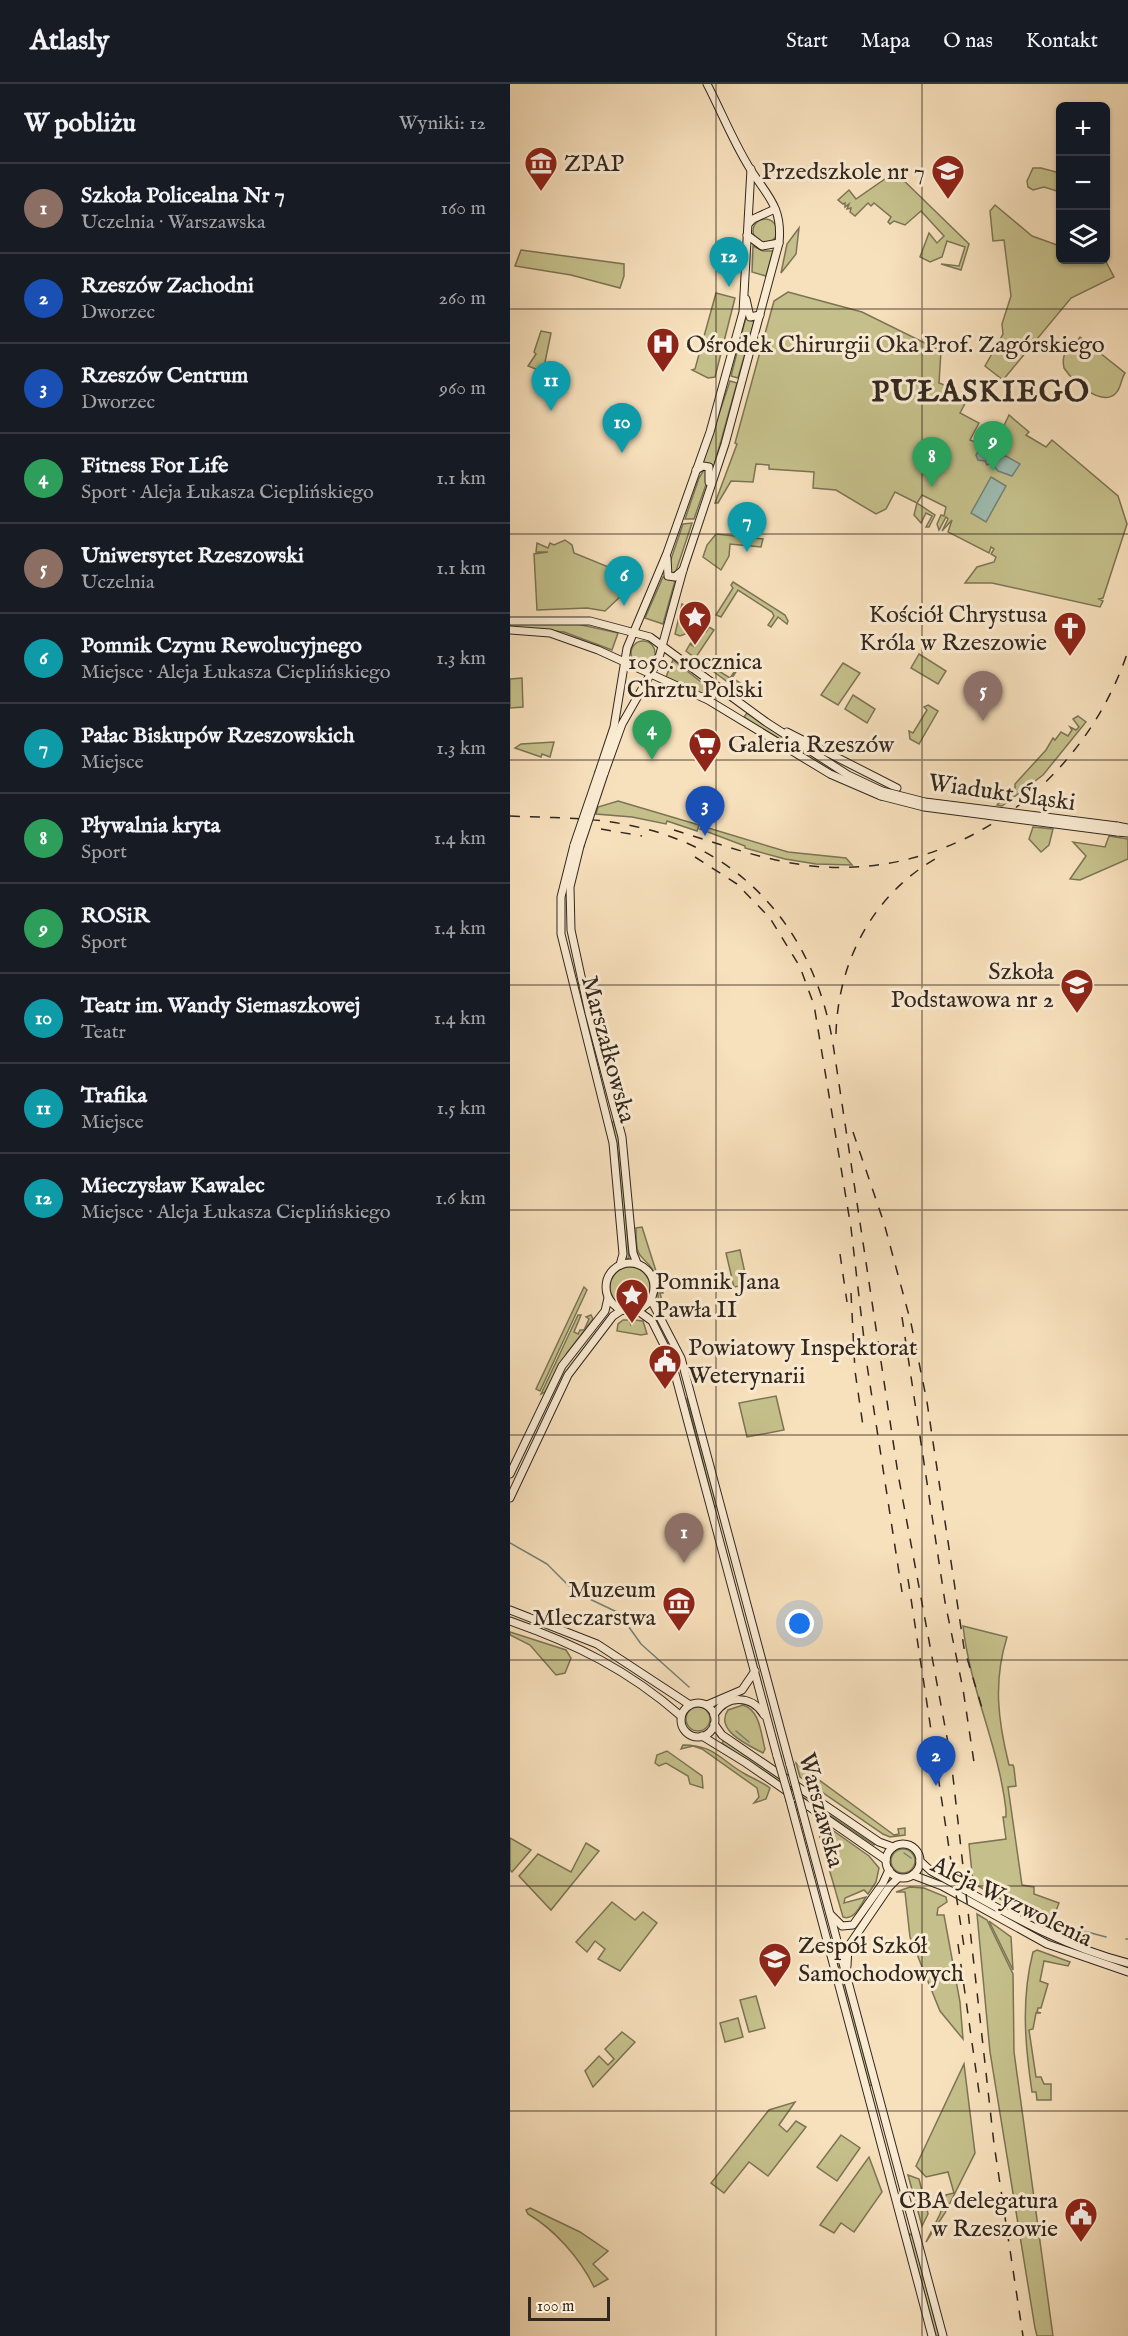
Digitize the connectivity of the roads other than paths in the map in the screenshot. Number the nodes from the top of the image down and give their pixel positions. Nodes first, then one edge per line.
1 (707, 84) edge
2 (751, 169) junction
3 (776, 209) junction
4 (748, 225) junction
5 (747, 235) junction
6 (779, 243) junction
7 (744, 291) junction
8 (760, 315) junction
9 (695, 472) junction
10 (708, 493) junction
11 (668, 553) junction
12 (683, 570) junction
13 (510, 621) edge
14 (510, 630) edge
15 (633, 632) junction
16 (663, 644) junction
17 (625, 662) junction
18 (651, 675) junction
19 (717, 688) junction
20 (708, 700) junction
21 (746, 708) junction
22 (739, 717) junction
23 (778, 730) junction
24 (602, 773) junction
25 (897, 788) dead end
26 (882, 794) junction
27 (1128, 828) edge
28 (1117, 829) junction
29 (1128, 833) edge
30 (577, 845) junction
31 (637, 1263) junction
32 (620, 1265) junction
33 (608, 1298) junction
34 (651, 1300) junction
35 (622, 1310) junction
36 (638, 1311) junction
37 (568, 1357) junction
38 (576, 1362) junction
39 (691, 1395) junction
40 (681, 1397) junction
41 (519, 1454) junction
42 (529, 1458) junction
43 (510, 1474) edge
44 (510, 1498) edge
45 (510, 1610) edge
46 (510, 1621) edge
47 (755, 1671) junction
48 (690, 1705) junction
49 (706, 1705) junction
50 (714, 1715) junction
51 (681, 1716) junction
52 (768, 1721) junction
53 (714, 1724) junction
54 (702, 1736) junction
55 (893, 1847) junction
56 (886, 1860) junction
57 (920, 1861) junction
58 (889, 1870) junction
59 (913, 1875) junction
60 (898, 1878) junction
61 (830, 1914) junction
62 (1128, 1963) edge
63 (1128, 1972) edge
64 (848, 1983) junction
65 (899, 2174) junction
66 (892, 2184) junction
67 (903, 2226) junction
68 (915, 2233) junction
69 (932, 2336) edge
70 (943, 2336) edge

1 - 2 main road
2 - 3 main road
2 - 4 main road
3 - 4 main road
3 - 6 main road
4 - 5 main road
5 - 6 main road
5 - 7 main road
6 - 8 main road
7 - 8 main road
7 - 9 main road
8 - 10 main road
9 - 10 main road
9 - 11 main road
10 - 12 main road
11 - 12 main road
11 - 15 main road
12 - 16 main road
13 - 15 main road
14 - 17 main road
15 - 16 main road
15 - 17 main road
16 - 18 main road
16 - 19 main road
17 - 18 main road
17 - 24 main road
18 - 20 main road
18 - 24 main road
19 - 20 main road
19 - 21 main road
20 - 22 main road
21 - 22 main road
21 - 23 main road
22 - 26 main road
23 - 25 main road
23 - 26 main road
24 - 30 main road, bridge
26 - 28 main road, Wiadukt Śląski, bridge
27 - 28 main road
28 - 29 main road
30 - 31 main road, Marszałkowska
30 - 32 main road, Marszałkowska
31 - 32 main road
31 - 34 main road
32 - 33 main road
33 - 35 main road
33 - 37 main road
34 - 36 main road
34 - 39 main road, Warszawska
35 - 36 main road
35 - 38 main road
36 - 40 main road, Warszawska
37 - 38 main road
37 - 41 main road
38 - 42 main road
39 - 40 main road
39 - 61 main road, Warszawska, bridge
40 - 47 main road, Warszawska
41 - 42 main road
41 - 43 main road
42 - 44 main road
45 - 48 main road
46 - 51 main road
47 - 49 main road
47 - 52 main road, Warszawska
48 - 49 main road
48 - 51 main road
49 - 50 main road
50 - 52 main road
50 - 53 main road
51 - 54 main road
52 - 66 main road, Warszawska, bridge
53 - 54 main road
53 - 55 main road
54 - 56 main road
55 - 56 main road
55 - 57 main road
56 - 58 main road
57 - 59 main road
57 - 62 main road, Aleja Wyzwolenia
58 - 60 main road
58 - 61 main road
59 - 60 main road
59 - 63 main road, Aleja Wyzwolenia
60 - 64 main road
61 - 64 main road, Warszawska
64 - 65 main road, Warszawska
65 - 66 main road
65 - 68 main road, Warszawska
66 - 67 main road, Warszawska
67 - 68 main road
67 - 69 main road, Warszawska
68 - 70 main road, Warszawska

